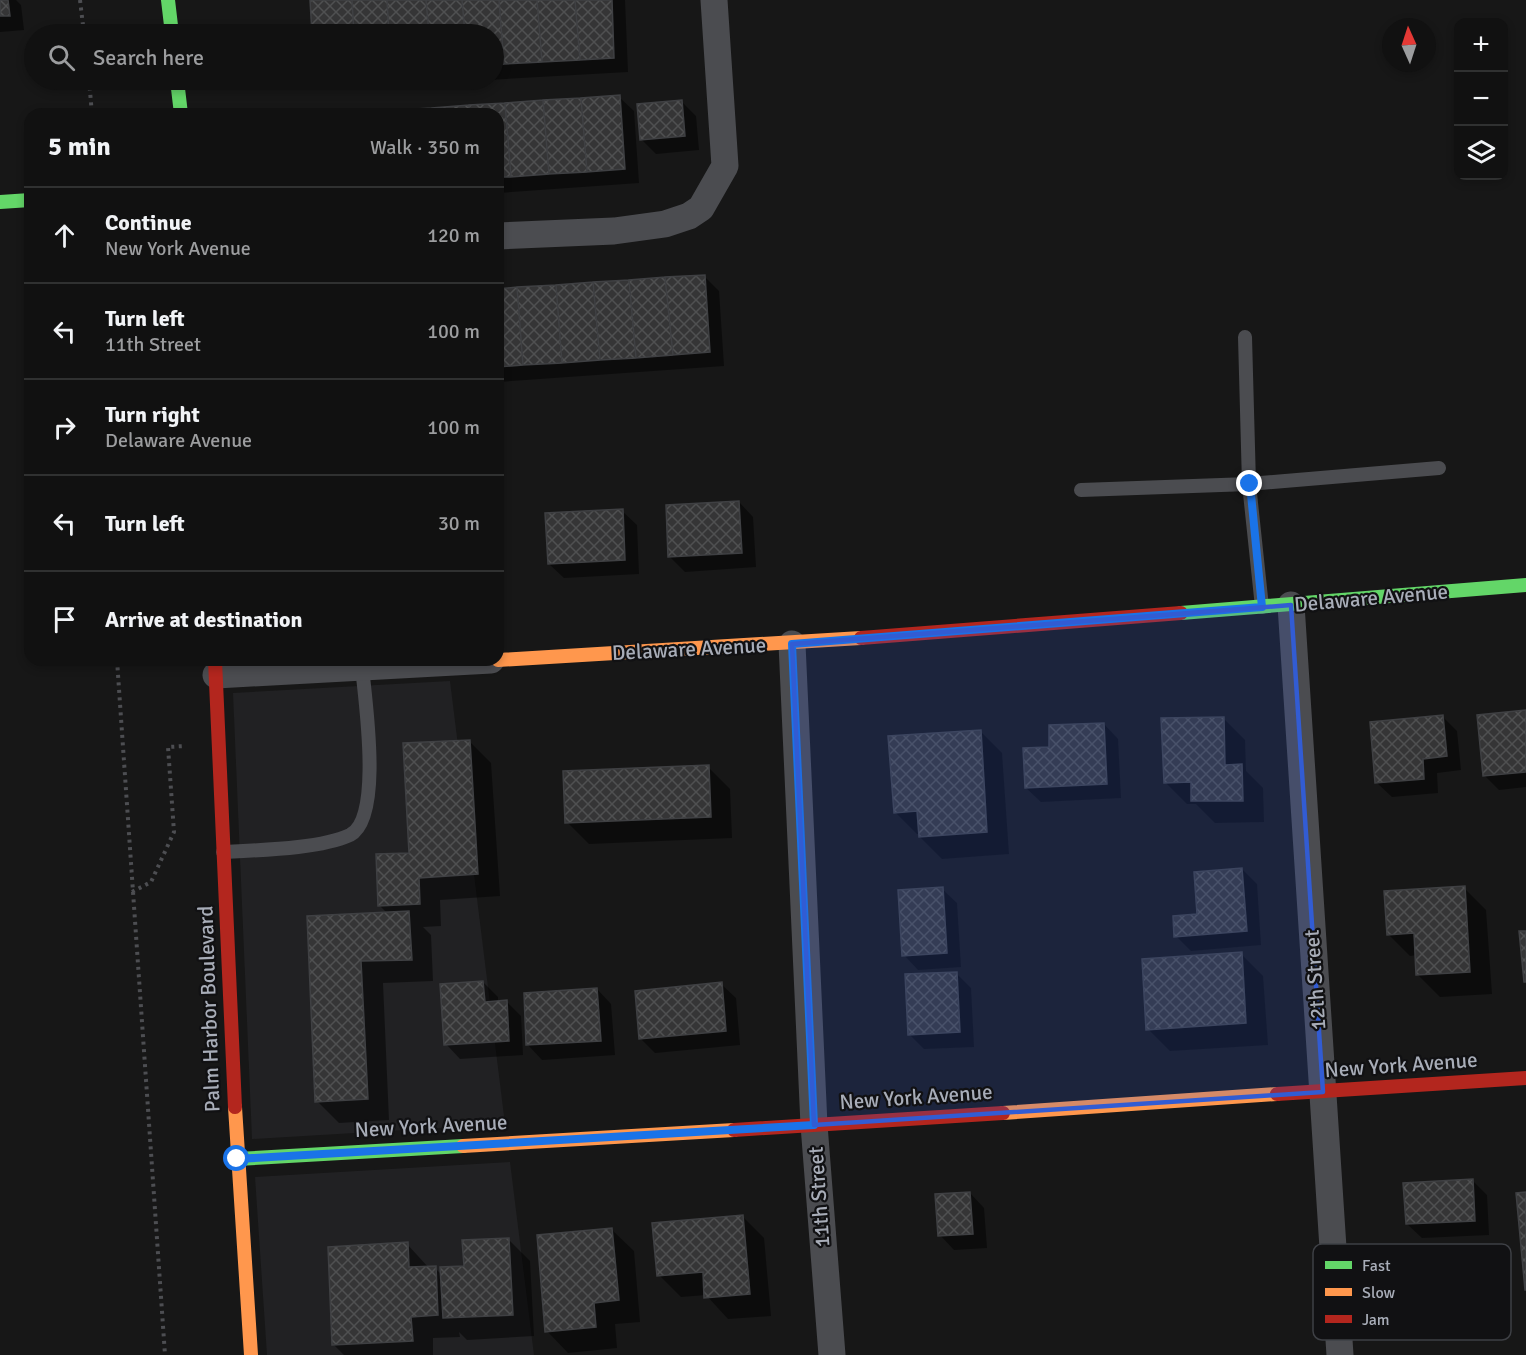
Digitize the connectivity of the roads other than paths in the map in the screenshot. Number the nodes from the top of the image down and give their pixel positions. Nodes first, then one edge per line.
1 (168, 0) edge
2 (714, 0) edge
3 (171, 24) edge
4 (178, 90) edge
5 (180, 108) edge
6 (24, 200) edge
7 (0, 201) edge
8 (504, 236) edge
9 (1245, 337) dead end
10 (1439, 468) dead end
11 (1250, 484) junction
12 (1081, 490) dead end
13 (1526, 585) edge
14 (1291, 605) junction
15 (1262, 607) junction
16 (792, 644) junction
17 (504, 660) edge
18 (381, 666) edge
19 (363, 667) junction
20 (215, 668) edge
21 (224, 852) junction
22 (1526, 1078) edge
23 (1323, 1092) junction
24 (814, 1125) junction
25 (237, 1159) junction
26 (1333, 1244) edge
27 (1339, 1340) edge
28 (251, 1355) edge
29 (832, 1355) edge
30 (1340, 1355) edge

1 - 3 street
2 - 8 street
4 - 5 street
6 - 7 street
9 - 11 lane
10 - 11 lane
11 - 12 lane
11 - 15 lane
13 - 14 street, Delaware Avenue
14 - 15 street, Delaware Avenue
14 - 23 street, 12th Street
15 - 16 street, Delaware Avenue
16 - 17 street, Delaware Avenue
16 - 24 street, 11th Street
18 - 19 street
19 - 20 street
19 - 21 lane
20 - 21 street, Palm Harbor Boulevard
21 - 25 street, Palm Harbor Boulevard
22 - 23 street, New York Avenue
23 - 24 street, New York Avenue
23 - 26 street, 12th Street
24 - 25 street, New York Avenue
24 - 29 street, 11th Street
25 - 28 street, Palm Harbor Boulevard
27 - 30 street, 12th Street

